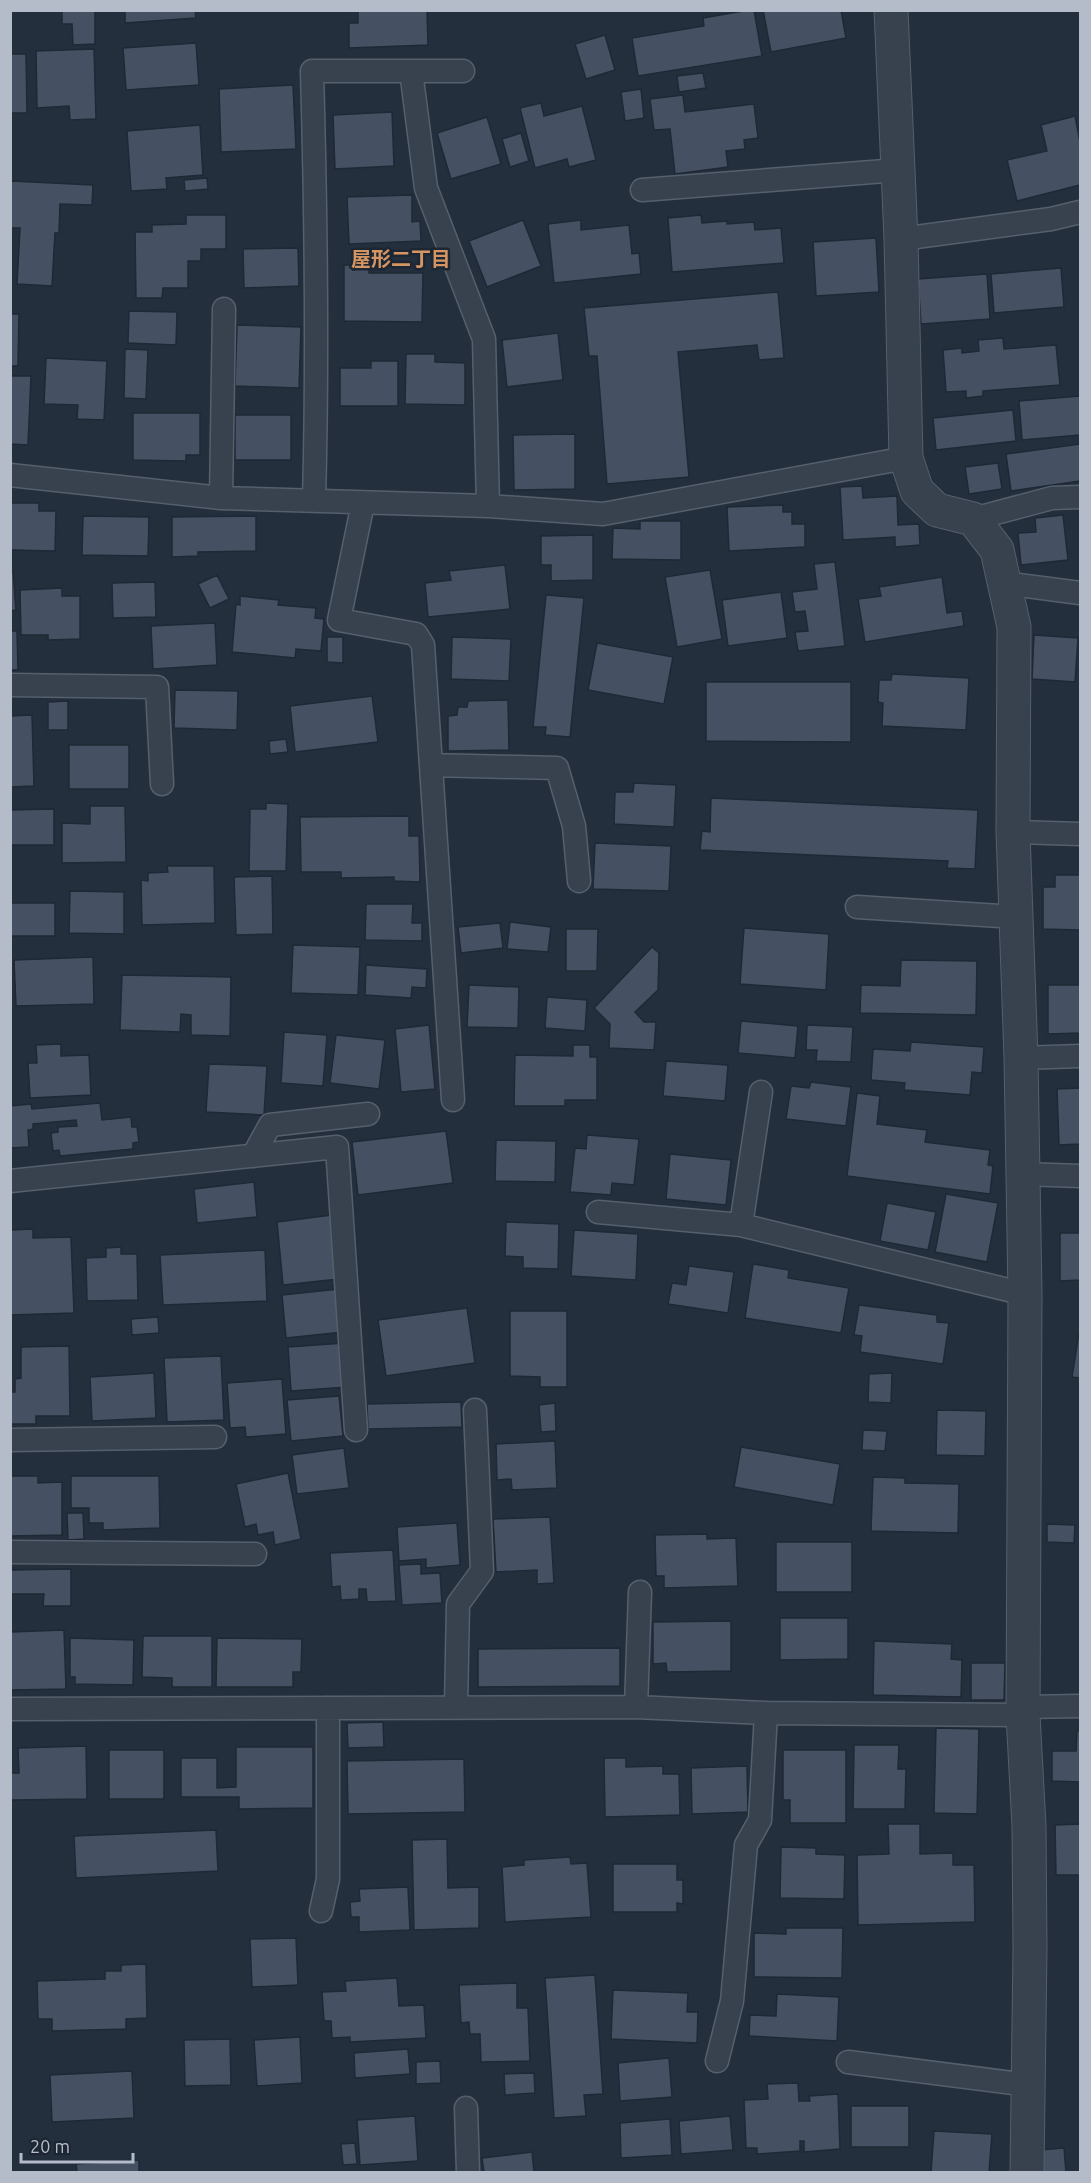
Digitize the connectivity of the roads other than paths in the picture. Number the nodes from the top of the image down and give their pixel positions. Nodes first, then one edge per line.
1 (891, 10) edge
2 (463, 70) dead end
3 (411, 71) junction
4 (898, 170) junction
5 (642, 190) dead end
6 (1080, 212) edge
7 (902, 239) junction
8 (224, 309) dead end
9 (906, 458) junction
10 (10, 475) edge
11 (1080, 497) edge
12 (221, 498) junction
13 (314, 500) junction
14 (363, 503) junction
15 (488, 506) junction
16 (973, 519) junction
17 (1004, 583) junction
18 (1080, 593) edge
19 (10, 685) edge
20 (431, 765) junction
21 (162, 784) dead end
22 (1013, 832) junction
23 (1080, 834) edge
24 (579, 881) dead end
25 (857, 908) dead end
26 (1016, 917) junction
27 (1080, 1056) edge
28 (1021, 1058) junction
29 (760, 1092) dead end
30 (453, 1100) dead end
31 (368, 1114) dead end
32 (253, 1156) junction
33 (1023, 1174) junction
34 (1080, 1176) edge
35 (10, 1181) edge
36 (598, 1212) dead end
37 (741, 1225) junction
38 (1025, 1294) junction
39 (475, 1410) dead end
40 (356, 1430) dead end
41 (215, 1437) dead end
42 (10, 1440) edge
43 (10, 1552) edge
44 (255, 1554) dead end
45 (640, 1592) dead end
46 (1080, 1706) edge
47 (456, 1707) junction
48 (636, 1707) junction
49 (328, 1708) junction
50 (10, 1709) edge
51 (1024, 1711) junction
52 (766, 1713) junction
53 (321, 1911) dead end
54 (717, 2061) dead end
55 (848, 2062) dead end
56 (1028, 2085) junction
57 (466, 2108) dead end
58 (468, 2172) edge
59 (1027, 2172) edge

1 - 4 street
2 - 3 lane
3 - 13 lane
3 - 15 lane
4 - 5 lane
4 - 7 street
6 - 7 lane
7 - 9 street
8 - 12 lane
9 - 15 lane
9 - 16 street
10 - 12 lane
11 - 16 lane
12 - 13 lane
13 - 14 lane
14 - 15 lane
14 - 20 lane
16 - 17 street
17 - 18 lane
17 - 22 street
19 - 21 lane
20 - 24 lane
20 - 30 lane
22 - 23 lane
22 - 26 street
25 - 26 lane
26 - 28 street
27 - 28 lane
28 - 33 street
29 - 37 lane
31 - 32 lane
32 - 35 lane
32 - 40 lane
33 - 34 lane
33 - 38 street
36 - 37 lane
37 - 38 lane
38 - 51 street
39 - 47 lane
41 - 42 lane
43 - 44 lane
45 - 48 lane
46 - 51 lane
47 - 48 lane
47 - 49 lane
48 - 52 lane
49 - 50 lane
49 - 53 lane
51 - 52 lane
51 - 56 street
52 - 54 lane
55 - 56 lane
56 - 59 street
57 - 58 lane

